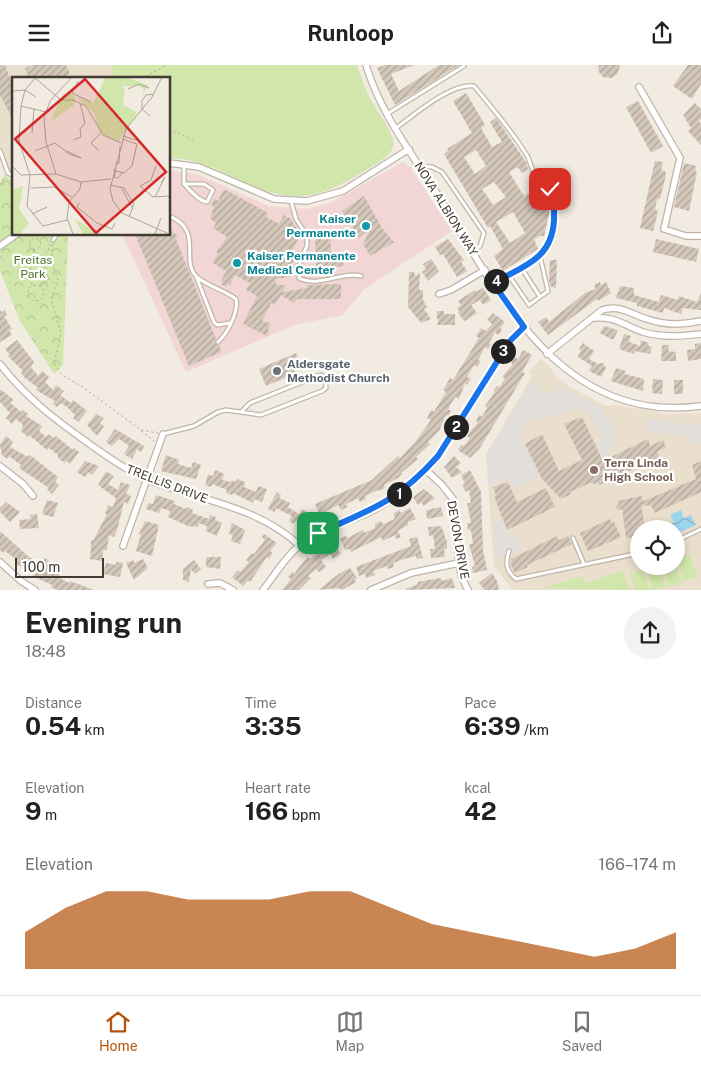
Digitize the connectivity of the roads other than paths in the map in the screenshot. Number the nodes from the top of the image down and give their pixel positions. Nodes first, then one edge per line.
1 (366, 65) edge
2 (464, 66) edge
3 (639, 87) dead end
4 (387, 115) junction
5 (395, 128) junction
6 (409, 149) junction
7 (0, 151) edge
8 (170, 163) edge
9 (184, 165) junction
10 (420, 166) junction
11 (12, 175) edge
12 (184, 184) junction
13 (291, 200) junction
14 (170, 216) edge
15 (16, 235) edge
16 (56, 235) edge
17 (701, 236) edge
18 (53, 240) road end
19 (0, 246) edge
20 (473, 251) junction
21 (540, 256) junction
22 (521, 267) junction
23 (484, 271) junction
24 (508, 274) junction
25 (196, 275) junction
26 (360, 276) dead end
27 (493, 283) junction
28 (439, 294) dead end
29 (540, 297) junction
30 (592, 318) junction
31 (701, 321) edge
32 (230, 323) junction
33 (524, 327) junction
34 (701, 333) edge
35 (218, 342) dead end
36 (546, 354) junction
37 (0, 365) edge
38 (701, 406) edge
39 (241, 412) junction
40 (163, 434) joint
41 (0, 466) edge
42 (426, 470) junction
43 (147, 479) junction
44 (32, 496) dead end
45 (701, 529) edge
46 (572, 537) dead end
47 (685, 537) edge
48 (299, 545) junction
49 (123, 546) dead end
50 (509, 551) dead end
51 (630, 555) edge
52 (0, 562) edge
53 (459, 563) junction
54 (584, 564) junction
55 (208, 584) dead end
56 (35, 590) edge
57 (233, 590) edge
58 (263, 590) edge
59 (371, 590) edge
60 (468, 590) edge

1 - 4 street, NOVA ALBION WAY
2 - 4 lane
3 - 17 street
4 - 5 street, NOVA ALBION WAY
5 - 6 street, NOVA ALBION WAY
5 - 21 lane
6 - 10 street, NOVA ALBION WAY
6 - 13 street
7 - 11 lane
8 - 9 street
9 - 12 lane
9 - 13 street
10 - 20 street, NOVA ALBION WAY
10 - 20 lane
12 - 12 lane
13 - 26 lane
14 - 25 lane
15 - 19 street
16 - 18 lane
20 - 23 street, NOVA ALBION WAY
21 - 22 lane
21 - 29 lane
22 - 24 lane
22 - 29 lane
23 - 27 street, NOVA ALBION WAY
23 - 28 street
24 - 27 lane
24 - 29 lane
25 - 32 lane
25 - 32 lane
27 - 33 street, NOVA ALBION WAY
30 - 31 street
30 - 34 street
30 - 36 street
32 - 35 lane
33 - 36 street, NOVA ALBION WAY
33 - 42 street
36 - 38 street, NOVA ALBION WAY
37 - 43 street, TRELLIS DRIVE
39 - 39 lane
39 - 40 lane
40 - 43 street
41 - 44 street
42 - 48 street
42 - 53 street, DEVON DRIVE
43 - 48 street, TRELLIS DRIVE
43 - 49 street
45 - 47 lane
46 - 54 lane
48 - 58 street
50 - 54 lane
51 - 54 lane
52 - 56 street
53 - 59 street
53 - 60 street, DEVON DRIVE
55 - 57 street

